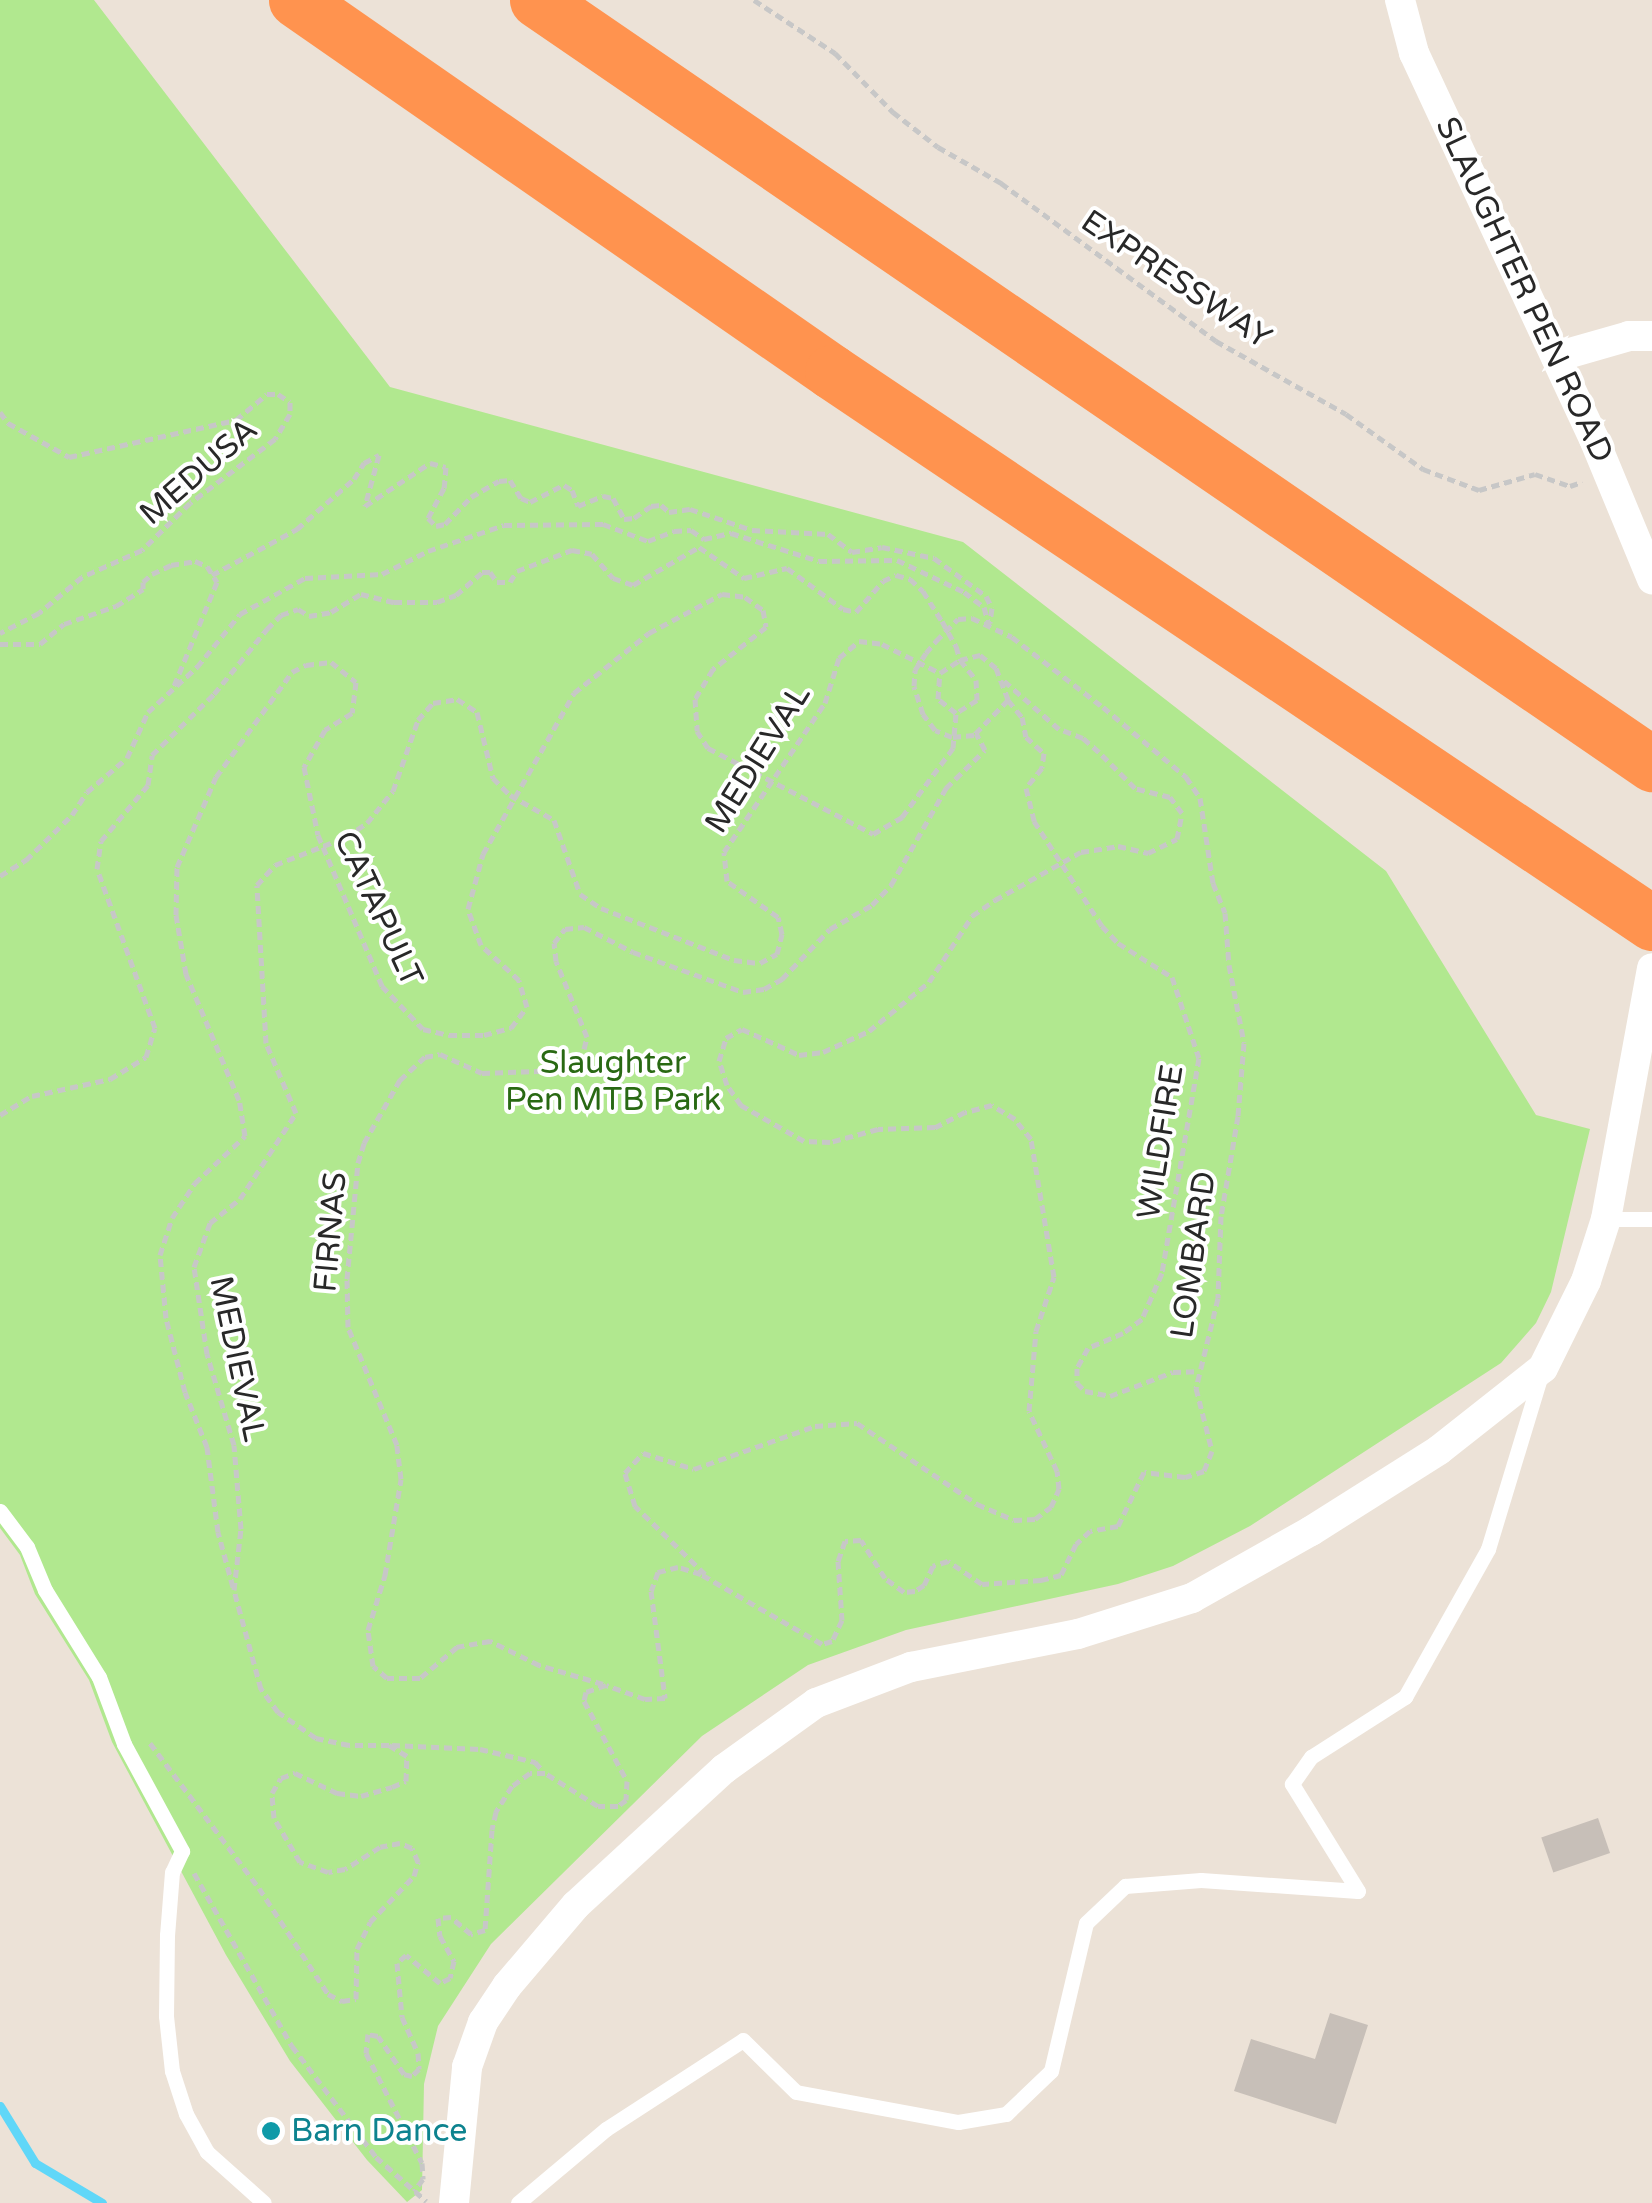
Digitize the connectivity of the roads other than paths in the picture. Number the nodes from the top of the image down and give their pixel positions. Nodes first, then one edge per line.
1 (296, 0) edge
2 (538, 0) edge
3 (1400, 0) edge
4 (1652, 336) edge
5 (1556, 357) junction
6 (1652, 579) edge
7 (1652, 764) edge
8 (1652, 923) edge
9 (1652, 968) edge
10 (1652, 1219) edge
11 (1606, 1220) junction
12 (1543, 1368) junction
13 (0, 1511) edge
14 (264, 2203) edge
15 (454, 2203) edge
16 (518, 2203) edge

1 - 8 highway
2 - 7 highway
3 - 5 street, SLAUGHTER PEN ROAD
4 - 5 street
5 - 6 street, SLAUGHTER PEN ROAD
9 - 11 street
10 - 11 lane
11 - 12 street
12 - 15 street
12 - 16 lane
13 - 14 lane

